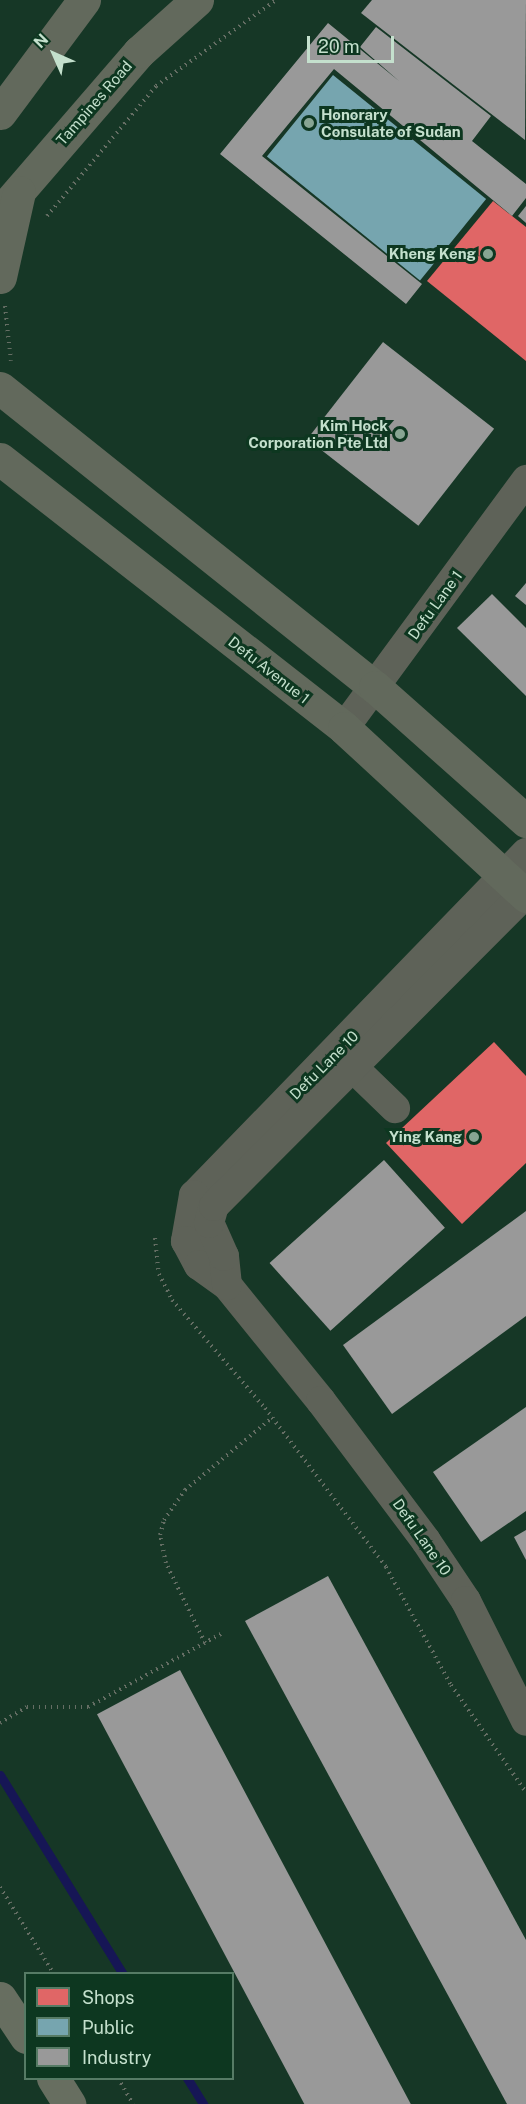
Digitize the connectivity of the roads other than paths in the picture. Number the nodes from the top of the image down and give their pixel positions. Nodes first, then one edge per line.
1 (84, 0) edge
2 (197, 0) edge
3 (0, 113) edge
4 (20, 187) junction
5 (0, 213) edge
6 (4, 285) edge
7 (5, 379) edge
8 (0, 459) edge
9 (526, 480) edge
10 (375, 687) junction
11 (344, 728) junction
12 (526, 820) edge
13 (521, 882) edge
14 (345, 1060) junction
15 (395, 1108) dead end
16 (227, 1285) junction
17 (526, 1721) edge
18 (0, 1998) edge
19 (24, 2034) edge
20 (54, 2080) edge
21 (69, 2104) edge

1 - 3 main road
2 - 4 main road, Tampines Road
4 - 5 main road, Tampines Road
4 - 6 main road
7 - 10 main road
8 - 11 main road, Defu Avenue 1
9 - 10 street, Defu Lane 1
10 - 11 street, Defu Lane 1
10 - 12 main road
11 - 13 main road, Defu Avenue 1
13 - 14 street, Defu Lane 10
14 - 15 street
14 - 16 street, Defu Lane 10
14 - 16 street, Defu Lane 10
16 - 17 street, Defu Lane 10
18 - 19 highway
20 - 21 highway

